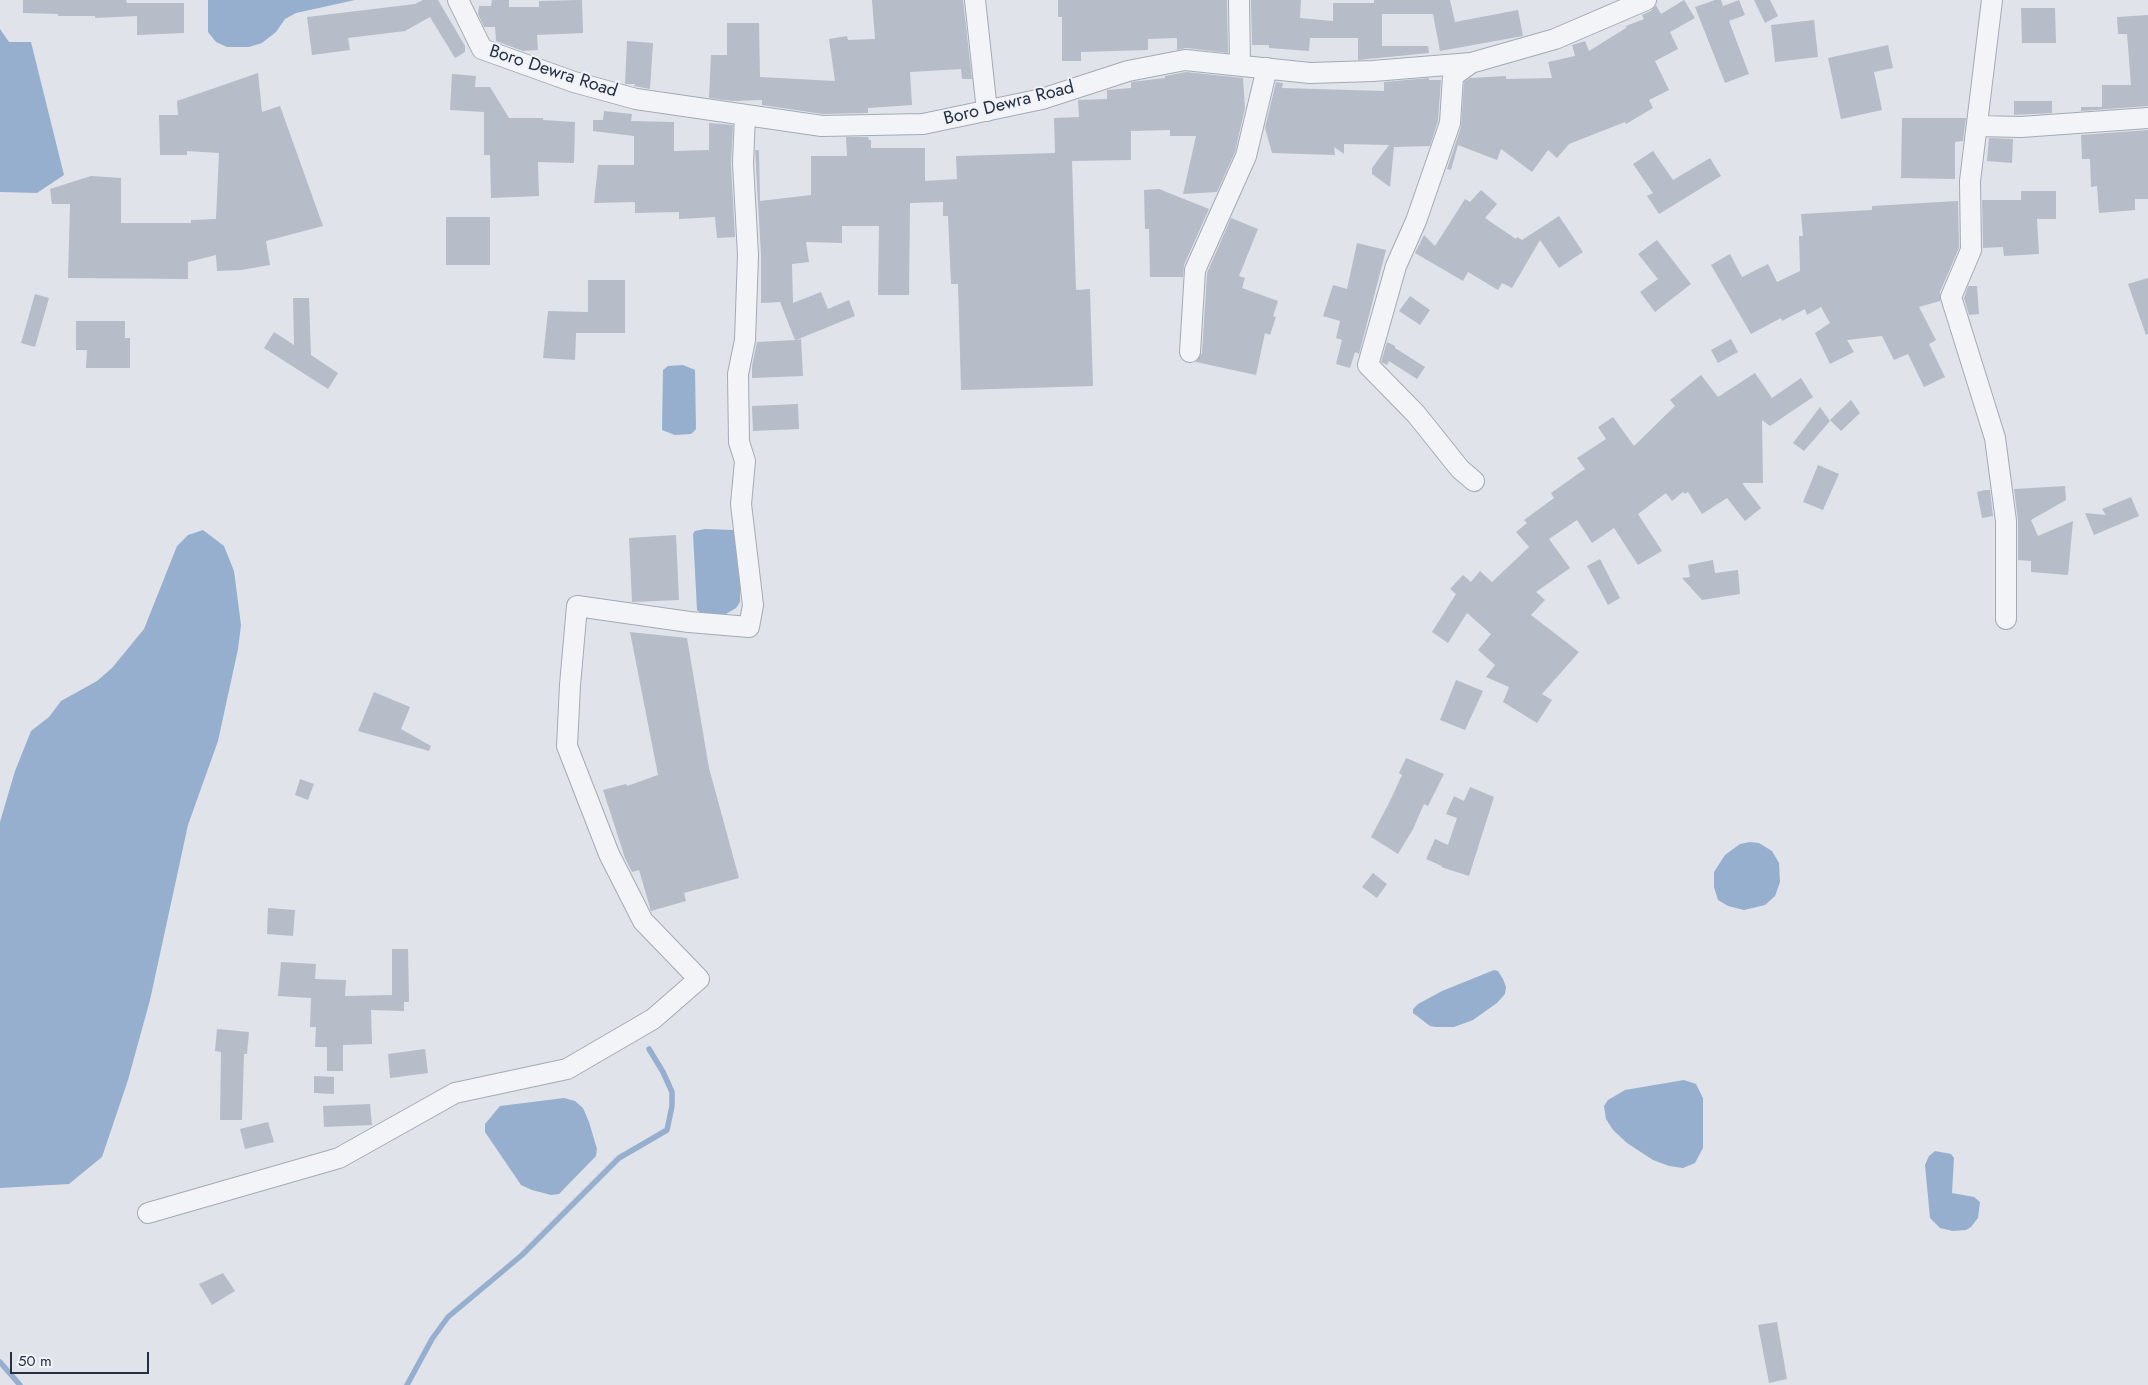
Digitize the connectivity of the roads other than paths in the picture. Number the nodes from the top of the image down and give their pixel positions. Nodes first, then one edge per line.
1 (458, 0) edge
2 (975, 0) edge
3 (1239, 0) edge
4 (1646, 0) edge
5 (1992, 0) edge
6 (1472, 63) junction
7 (1240, 65) junction
8 (1267, 68) junction
9 (987, 111) junction
10 (745, 115) junction
11 (2148, 118) edge
12 (1977, 126) junction
13 (1190, 352) dead end
14 (1474, 481) dead end
15 (2006, 619) dead end
16 (148, 1213) dead end

1 - 10 street, Boro Dewra Road
2 - 9 street
3 - 7 street
4 - 6 street, Boro Dewra Road
5 - 12 street
6 - 8 street, Boro Dewra Road
6 - 14 street
7 - 8 street, Boro Dewra Road
7 - 9 street, Boro Dewra Road
8 - 13 street
9 - 10 street, Boro Dewra Road
10 - 16 street
11 - 12 street
12 - 15 street

